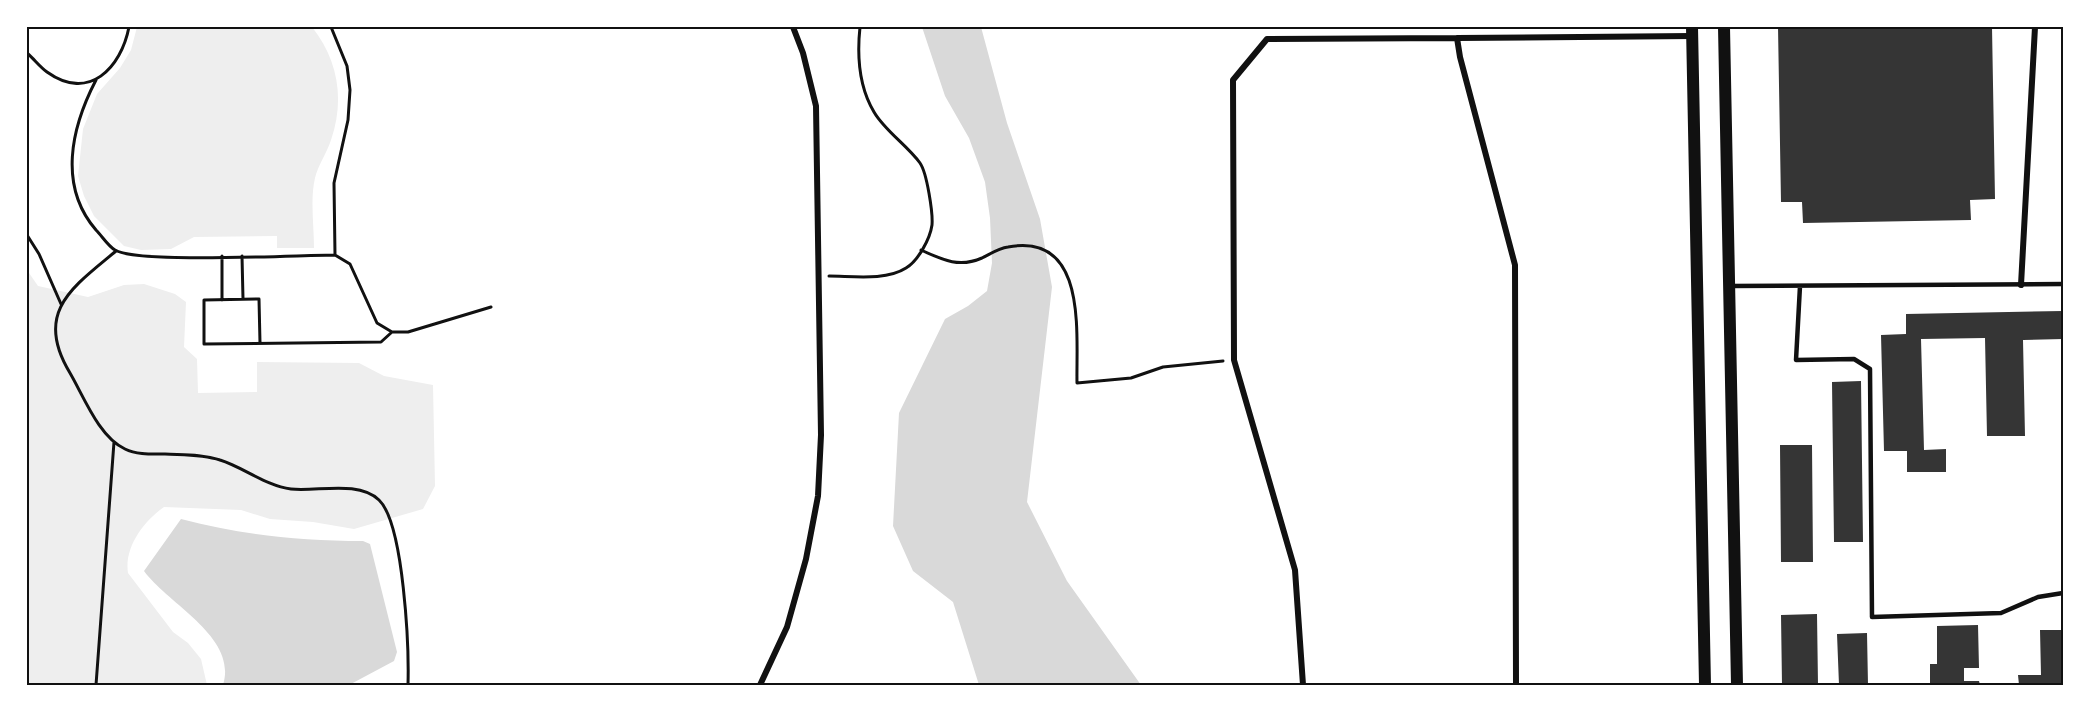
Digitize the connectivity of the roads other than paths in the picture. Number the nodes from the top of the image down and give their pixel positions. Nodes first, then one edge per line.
1 (793, 27) edge
2 (1724, 27) edge
3 (2035, 27) edge
4 (1692, 31) edge
5 (1458, 38) junction
6 (2063, 284) edge
7 (2020, 285) junction
8 (1728, 286) junction
9 (1800, 286) junction
10 (2063, 593) edge
11 (760, 685) edge
12 (1303, 685) edge
13 (1516, 685) edge
14 (1705, 685) edge
15 (1737, 685) edge

1 - 11 street
2 - 8 main road
3 - 7 street
4 - 5 street
4 - 14 main road
5 - 12 street
5 - 13 street
6 - 7 lane
7 - 9 lane
8 - 9 lane
8 - 15 main road
9 - 10 lane

